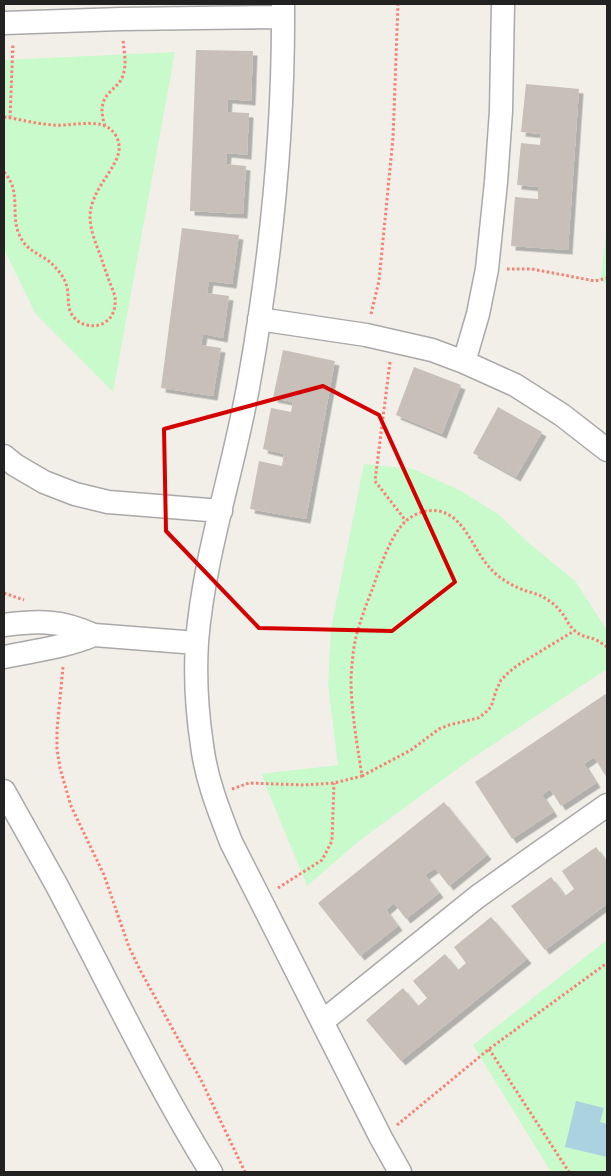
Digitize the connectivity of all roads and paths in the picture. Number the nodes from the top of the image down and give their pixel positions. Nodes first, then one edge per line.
1 (398, 4) edge
2 (503, 4) edge
3 (283, 10) edge
4 (121, 19) junction
5 (9, 22) edge
6 (4, 118) edge
7 (10, 118) junction
8 (105, 126) junction
9 (4, 172) edge
10 (487, 269) junction
11 (607, 278) edge
12 (260, 319) junction
13 (366, 335) junction
14 (392, 342) junction
15 (464, 362) junction
16 (607, 450) edge
17 (4, 456) edge
18 (221, 511) junction
19 (406, 520) junction
20 (4, 593) edge
21 (30, 602) dead end
22 (51, 622) junction
23 (4, 625) edge
24 (574, 631) junction
25 (94, 634) junction
26 (197, 643) junction
27 (62, 646) junction
28 (607, 647) edge
29 (4, 657) edge
30 (4, 669) edge
31 (362, 776) junction
32 (334, 783) junction
33 (4, 791) edge
34 (213, 796) junction
35 (607, 805) edge
36 (260, 899) junction
37 (607, 963) edge
38 (323, 1021) junction
39 (489, 1049) junction
40 (381, 1138) junction
41 (211, 1172) edge
42 (245, 1172) edge
43 (400, 1172) edge
44 (569, 1172) edge

1 - 13 path
2 - 10 street
3 - 4 street
3 - 12 street
4 - 5 street
4 - 8 path
5 - 7 path
6 - 7 path
7 - 8 path
8 - 9 path
10 - 11 path
10 - 15 street
12 - 13 street
12 - 18 street
13 - 14 street
14 - 15 street
14 - 19 path
15 - 16 street
17 - 18 street
18 - 26 street
19 - 24 path
19 - 31 path
20 - 21 path
22 - 23 street
22 - 25 street
22 - 27 street
24 - 28 path
24 - 31 path
25 - 26 street
25 - 27 street
26 - 34 street
27 - 29 street
27 - 30 street
27 - 42 path
31 - 32 path
32 - 34 path
32 - 36 path
33 - 41 street
34 - 36 street
35 - 38 street
36 - 38 street
37 - 39 path
38 - 40 street
39 - 40 path
39 - 44 path
40 - 43 street

